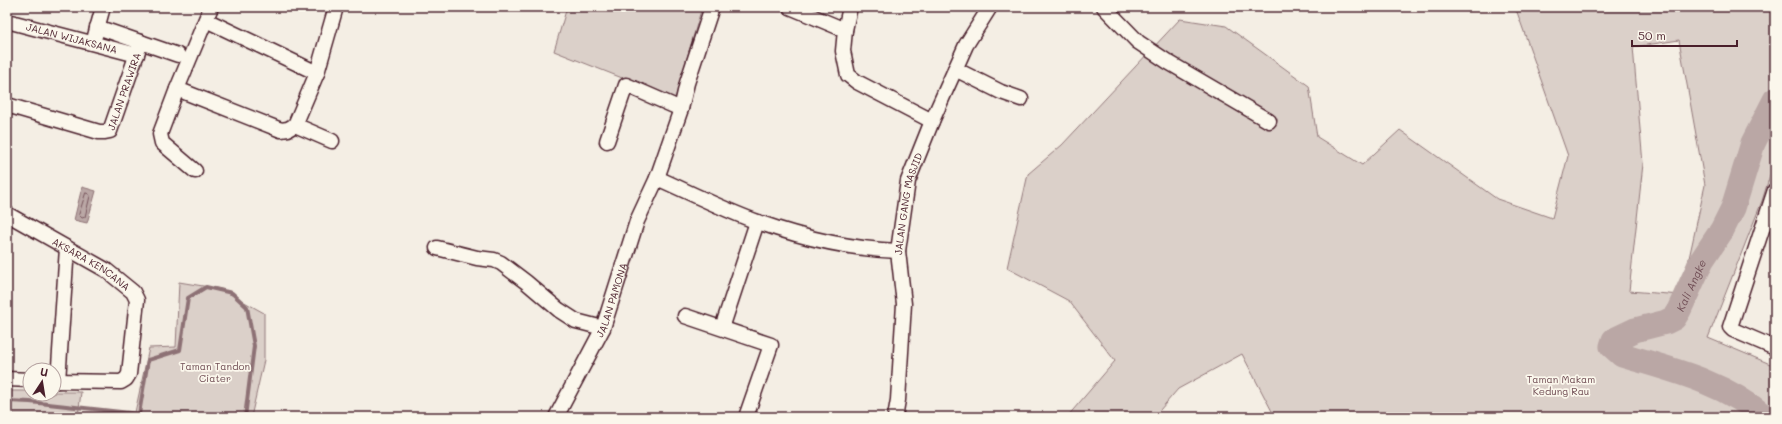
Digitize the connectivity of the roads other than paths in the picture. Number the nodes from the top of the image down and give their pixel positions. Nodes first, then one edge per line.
1 (103, 7) edge
2 (336, 7) edge
3 (712, 7) edge
4 (790, 7) edge
5 (850, 7) edge
6 (990, 7) edge
7 (1104, 7) edge
8 (209, 13) edge
9 (7, 20) edge
10 (97, 27) junction
11 (845, 30) junction
12 (93, 42) junction
13 (139, 48) junction
14 (178, 55) dead end
15 (955, 69) junction
16 (316, 73) junction
17 (177, 89) junction
18 (1021, 99) dead end
19 (7, 105) edge
20 (681, 109) junction
21 (1269, 121) dead end
22 (932, 122) junction
23 (295, 125) junction
24 (606, 140) dead end
25 (332, 141) dead end
26 (195, 170) dead end
27 (658, 178) junction
28 (1775, 190) edge
29 (7, 214) edge
30 (757, 222) junction
31 (67, 248) junction
32 (437, 248) dead end
33 (898, 251) junction
34 (685, 316) dead end
35 (603, 328) junction
36 (722, 328) junction
37 (1775, 348) edge
38 (58, 362) edge
39 (7, 378) edge
40 (22, 379) edge
41 (62, 381) edge
42 (747, 414) dead end
43 (556, 417) edge
44 (895, 417) edge

1 - 10 street
2 - 16 street
3 - 20 street, JALAN PAMONA
4 - 11 street
5 - 11 street
6 - 15 street, JALAN GANG MASJID
7 - 21 street
8 - 16 street
8 - 17 street
9 - 12 street, JALAN WIJAKSANA
10 - 12 street
10 - 13 street, JALAN WIJAKSANA
11 - 22 street
12 - 13 street, JALAN WIJAKSANA
13 - 14 street, JALAN WIJAKSANA
13 - 19 street, JALAN PRAWIRA
15 - 18 street
15 - 22 street, JALAN GANG MASJID
16 - 23 street
17 - 23 street
17 - 26 street
20 - 24 street
20 - 27 street, JALAN PAMONA
22 - 33 street, JALAN GANG MASJID
23 - 25 street
27 - 30 street
27 - 35 street, JALAN PAMONA
28 - 37 street
29 - 31 street, AKSARA KENCANA
30 - 33 street
30 - 36 street
31 - 38 street
31 - 41 street, AKSARA KENCANA
32 - 35 street
33 - 44 street, JALAN GANG MASJID
34 - 36 street
35 - 43 street, JALAN PAMONA
36 - 42 street
39 - 40 street

